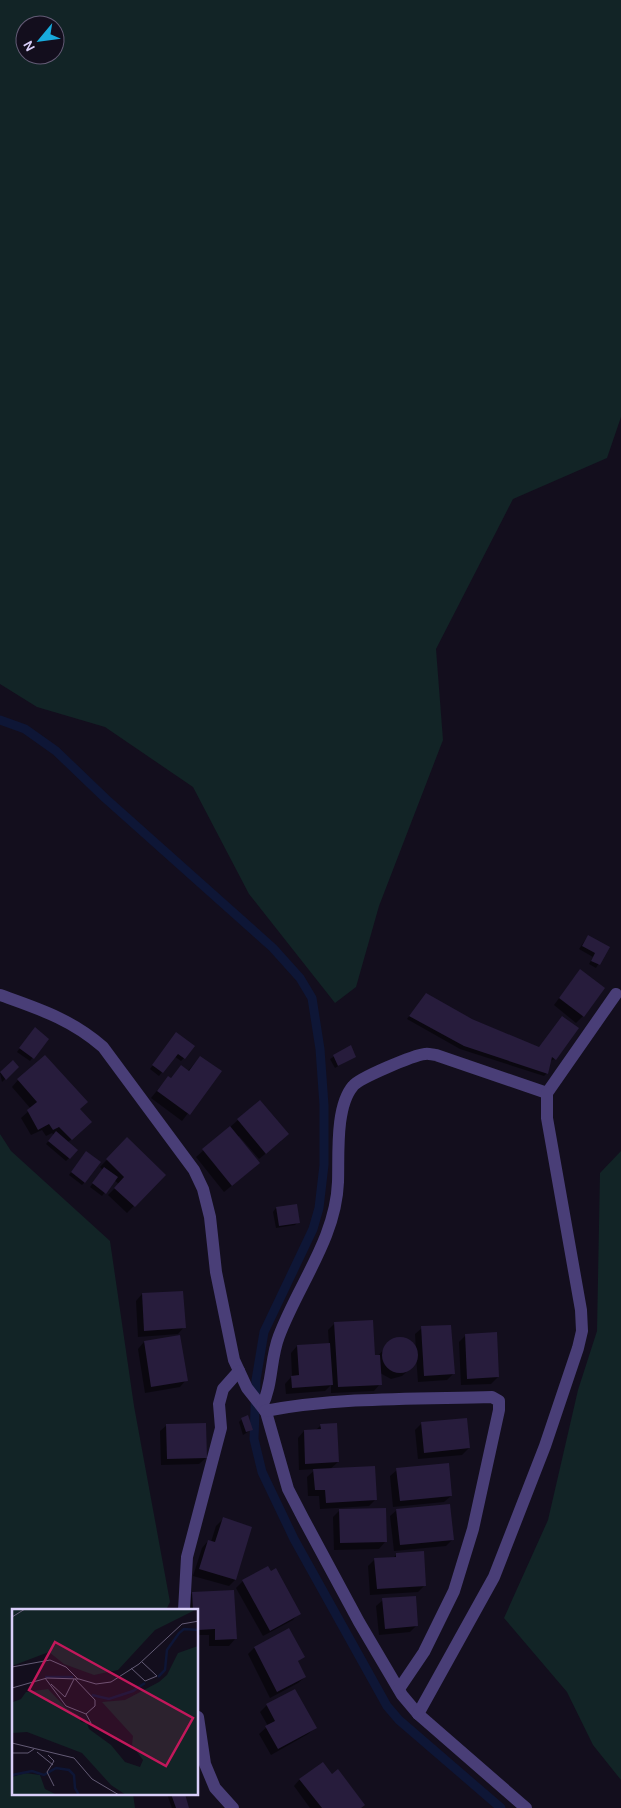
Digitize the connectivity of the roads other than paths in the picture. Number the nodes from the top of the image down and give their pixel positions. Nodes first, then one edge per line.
1 (0, 994) edge
2 (616, 994) dead end
3 (547, 1093) junction
4 (239, 1371) junction
5 (264, 1408) junction
6 (184, 1609) edge
7 (399, 1689) junction
8 (418, 1714) junction
9 (199, 1724) edge
10 (234, 1808) edge
11 (526, 1808) edge

1 - 4 street
2 - 3 street
3 - 5 street
3 - 8 street
4 - 5 street
4 - 6 street
5 - 7 street
5 - 7 street
7 - 8 street
8 - 11 street
9 - 10 street

